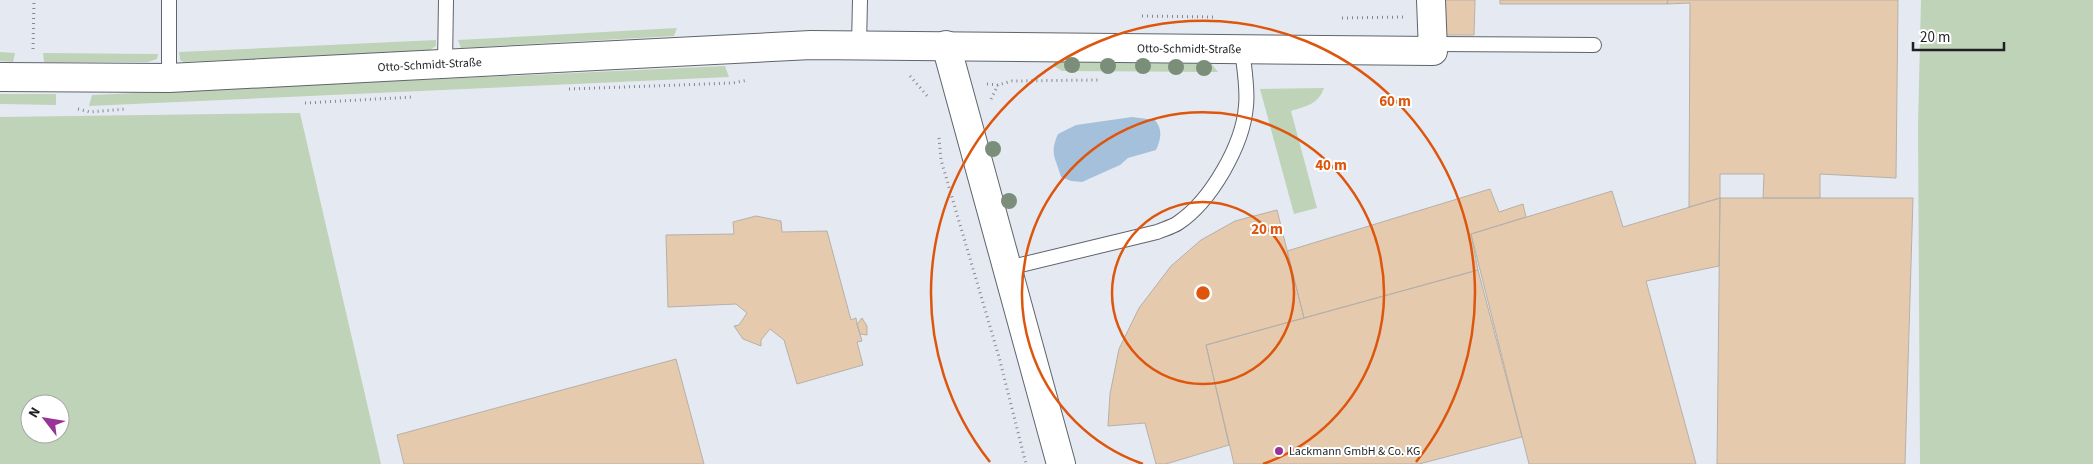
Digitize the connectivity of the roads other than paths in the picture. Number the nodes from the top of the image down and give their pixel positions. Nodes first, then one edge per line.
1 (169, 0) edge
2 (446, 0) edge
3 (860, 0) edge
4 (1431, 0) edge
5 (859, 45) junction
6 (946, 45) junction
7 (1594, 45) dead end
8 (1433, 48) junction
9 (1242, 49) junction
10 (445, 64) junction
11 (0, 77) edge
12 (169, 78) junction
13 (1008, 268) junction
14 (1061, 464) edge

1 - 12 lane
2 - 10 lane
3 - 5 lane
4 - 8 street
5 - 6 street, Otto-Schmidt-Straße
5 - 10 street, Otto-Schmidt-Straße
6 - 9 street, Otto-Schmidt-Straße
6 - 13 street
7 - 8 lane
8 - 9 street, Otto-Schmidt-Straße
9 - 13 lane
10 - 12 street, Otto-Schmidt-Straße
11 - 12 street, Otto-Schmidt-Straße
13 - 14 street

